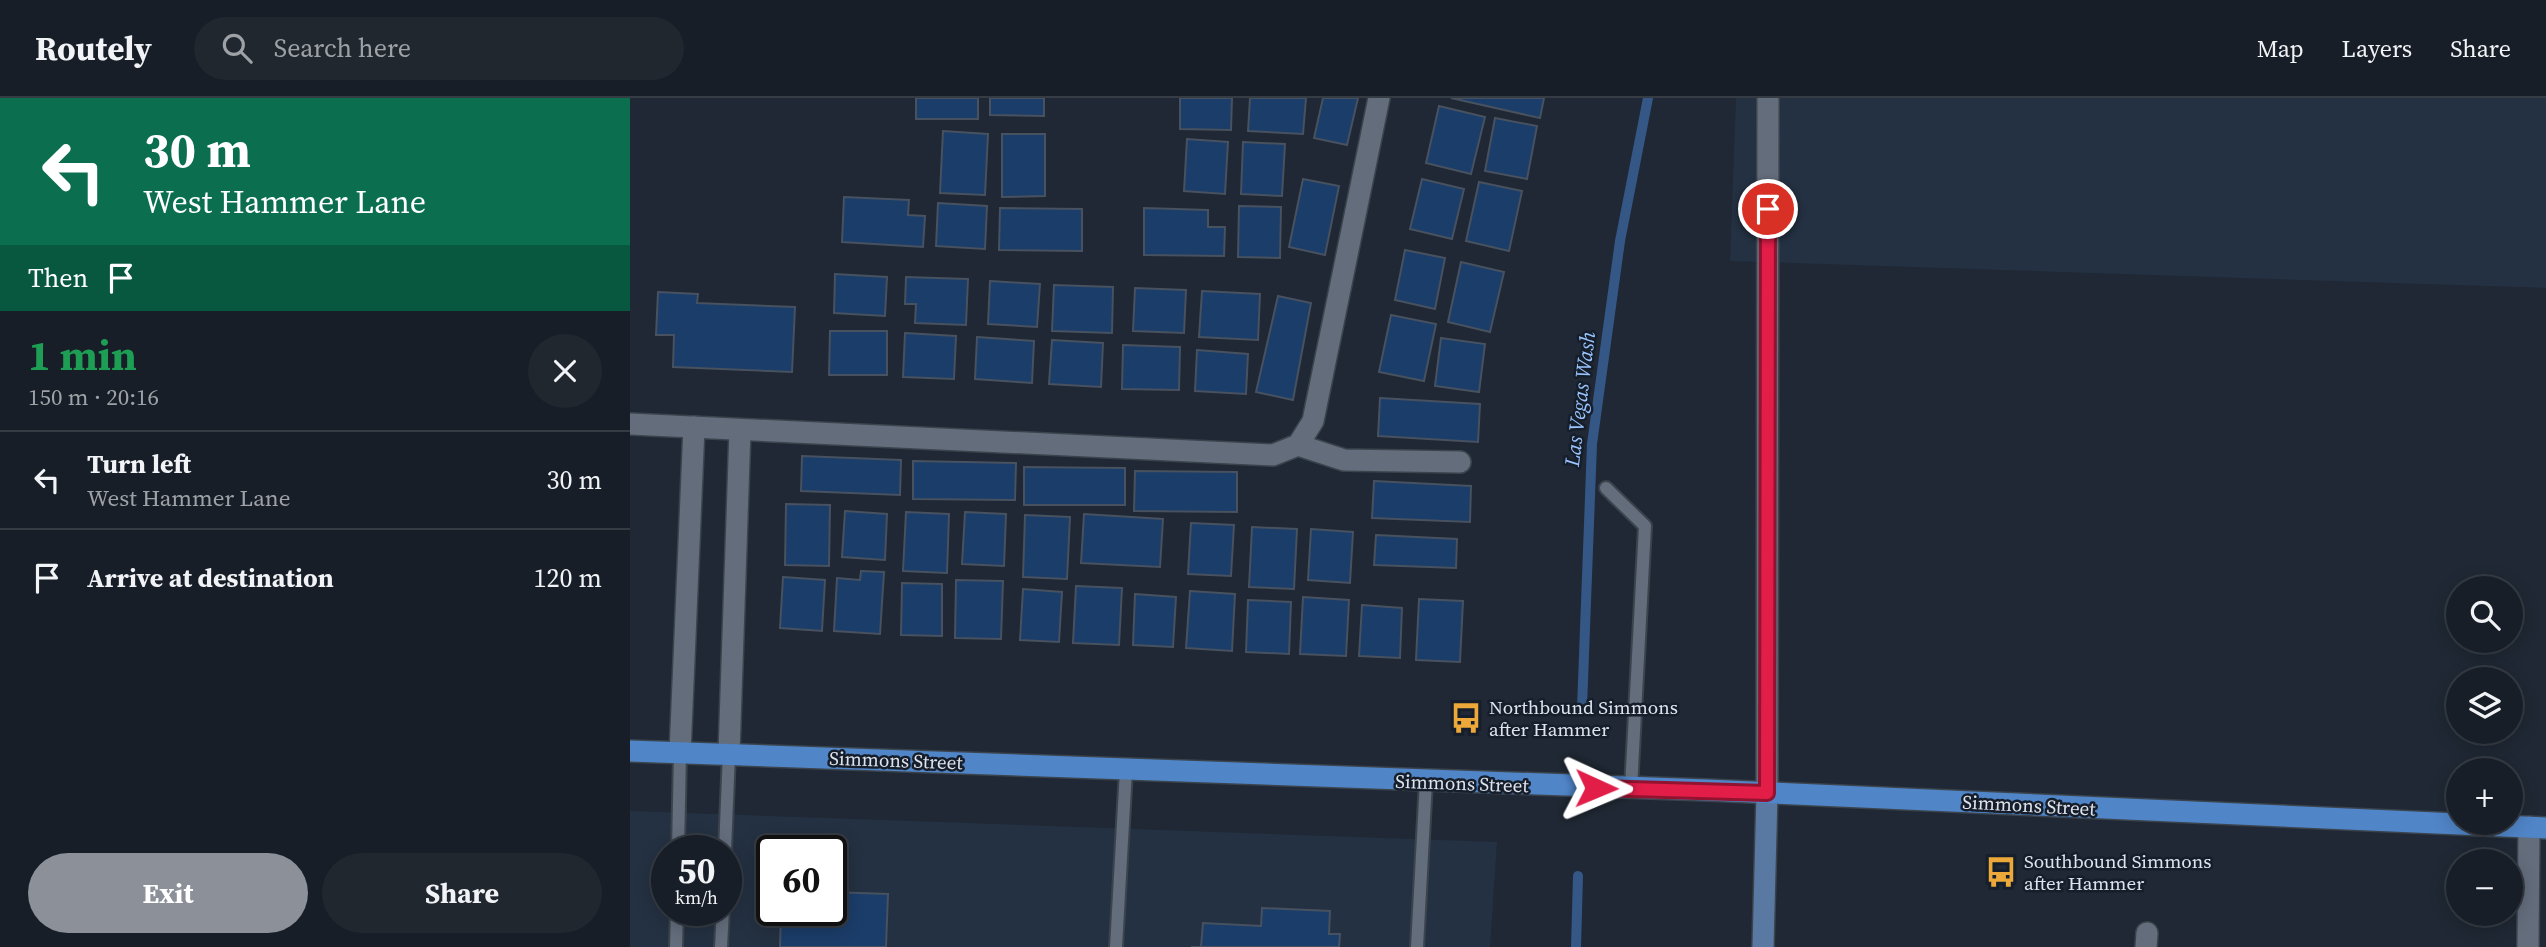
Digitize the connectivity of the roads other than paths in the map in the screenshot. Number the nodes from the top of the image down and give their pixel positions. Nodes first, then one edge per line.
1 (1379, 98) edge
2 (1768, 98) edge
3 (630, 424) edge
4 (694, 426) junction
5 (740, 430) junction
6 (1298, 445) junction
7 (1460, 462) dead end
8 (1606, 488) dead end
9 (630, 751) edge
10 (680, 753) junction
11 (729, 753) junction
12 (1126, 770) junction
13 (1426, 781) junction
14 (1631, 789) junction
15 (1767, 793) junction
16 (2538, 827) edge
17 (678, 835) edge
18 (726, 835) edge
19 (677, 926) edge
20 (722, 926) edge
21 (676, 947) edge
22 (721, 947) edge
23 (1116, 947) edge
24 (1417, 947) edge
25 (1763, 947) edge
26 (2528, 947) edge

1 - 6 street
2 - 15 street
3 - 4 street
4 - 5 street
4 - 10 street
5 - 6 street
5 - 11 street
6 - 7 street
8 - 14 lane
9 - 10 main road, Simmons Street
10 - 11 main road, Simmons Street
10 - 17 lane
11 - 12 main road, Simmons Street
11 - 18 lane
12 - 13 main road, Simmons Street
12 - 23 lane
13 - 14 main road, Simmons Street
13 - 24 lane
14 - 15 main road, Simmons Street
15 - 16 main road, Simmons Street
15 - 25 street
16 - 26 street
19 - 21 lane
20 - 22 lane

